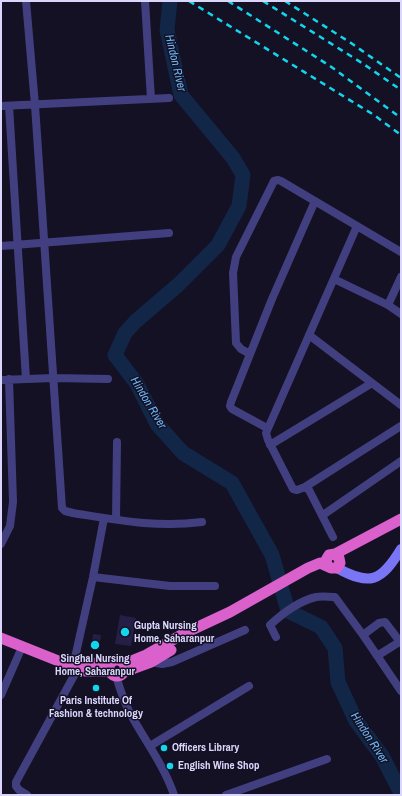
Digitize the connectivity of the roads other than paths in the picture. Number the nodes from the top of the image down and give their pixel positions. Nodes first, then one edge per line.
1 (26, 1) edge
2 (145, 1) edge
3 (169, 98) dead end
4 (151, 99) junction
5 (35, 105) junction
6 (5, 106) edge
7 (315, 201) junction
8 (357, 226) junction
9 (169, 233) dead end
10 (44, 244) junction
11 (18, 245) junction
12 (1, 246) edge
13 (401, 252) edge
14 (401, 277) edge
15 (334, 279) junction
16 (388, 305) junction
17 (401, 314) edge
18 (309, 336) junction
19 (250, 354) junction
20 (53, 378) junction
21 (26, 379) junction
22 (108, 379) dead end
23 (5, 380) edge
24 (372, 383) junction
25 (401, 405) edge
26 (401, 426) edge
27 (267, 428) junction
28 (117, 442) dead end
29 (270, 445) junction
30 (401, 461) edge
31 (305, 487) junction
32 (322, 515) junction
33 (104, 518) junction
34 (116, 519) junction
35 (401, 519) edge
36 (202, 522) dead end
37 (333, 537) dead end
38 (1, 544) edge
39 (401, 549) edge
40 (332, 566) junction
41 (93, 577) junction
42 (215, 586) dead end
43 (203, 625) junction
44 (245, 630) dead end
45 (363, 635) junction
46 (276, 636) dead end
47 (1, 638) edge
48 (401, 642) edge
49 (22, 647) junction
50 (377, 656) junction
51 (151, 662) junction
52 (75, 666) junction
53 (117, 669) junction
54 (249, 686) dead end
55 (401, 690) edge
56 (1, 695) edge
57 (150, 746) junction
58 (327, 758) dead end
59 (27, 795) edge
60 (174, 795) edge
61 (226, 795) edge

1 - 5 street
2 - 4 street
3 - 4 street
4 - 5 street
5 - 6 street
5 - 10 street
6 - 11 street
7 - 8 street
7 - 19 street
7 - 19 street
8 - 13 street
8 - 15 street
9 - 10 street
10 - 11 street
10 - 20 street
11 - 12 street
11 - 21 street
14 - 16 street
15 - 16 street
15 - 18 street
16 - 17 street
18 - 24 street
18 - 27 street
19 - 27 street
20 - 21 street
20 - 22 street
20 - 33 street
21 - 23 street
23 - 38 street
24 - 25 street
24 - 29 street
26 - 31 street
27 - 29 street
28 - 34 street
29 - 31 street
30 - 32 street
31 - 32 street
32 - 37 street
33 - 34 street
33 - 41 street
34 - 36 street
35 - 40 highway
39 - 40 main road
40 - 43 highway
41 - 42 street
41 - 52 street
43 - 51 highway
43 - 53 highway
44 - 51 street
45 - 46 street
45 - 48 street
45 - 50 street
47 - 49 highway
48 - 50 street
49 - 52 highway
49 - 56 street
50 - 55 street
51 - 53 highway
52 - 53 highway
52 - 59 street
53 - 57 street
54 - 57 street
57 - 60 street
58 - 61 street

